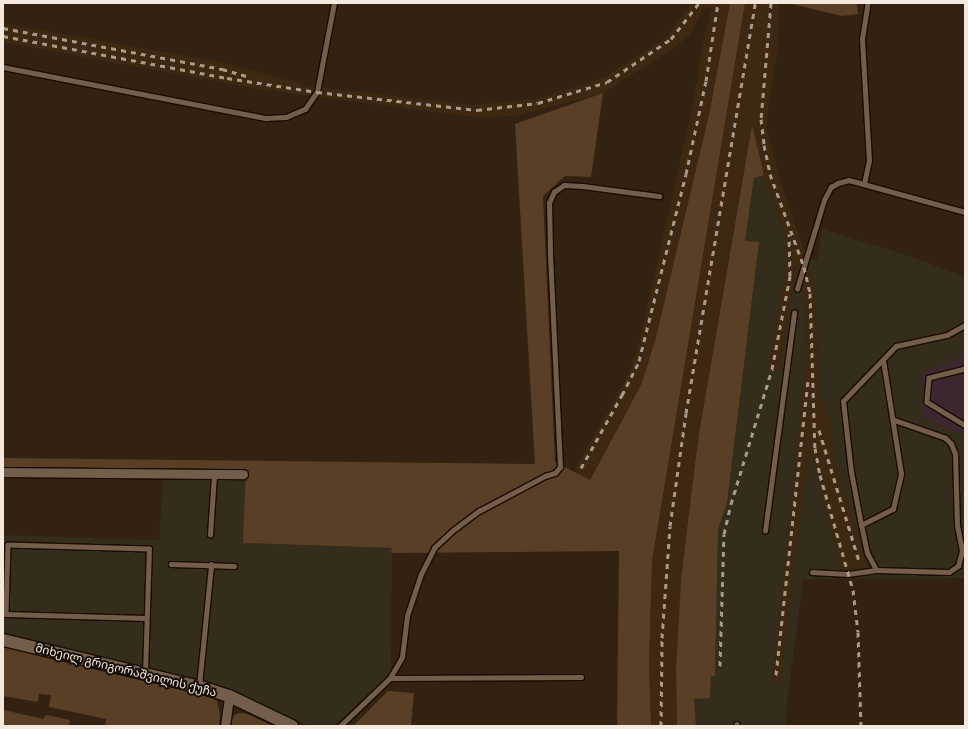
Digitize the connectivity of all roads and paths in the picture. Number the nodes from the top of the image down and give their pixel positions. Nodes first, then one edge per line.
1 (334, 3) edge
2 (868, 3) edge
3 (3, 67) edge
4 (864, 184) junction
5 (659, 196) dead end
6 (965, 212) edge
7 (797, 289) dead end
8 (794, 313) dead end
9 (965, 325) edge
10 (883, 360) junction
11 (965, 369) edge
12 (893, 420) junction
13 (965, 426) edge
14 (3, 472) edge
15 (214, 474) junction
16 (244, 474) dead end
17 (860, 525) junction
18 (765, 530) dead end
19 (210, 535) dead end
20 (171, 564) dead end
21 (211, 565) junction
22 (234, 566) dead end
23 (876, 570) junction
24 (812, 572) dead end
25 (146, 618) junction
26 (3, 640) edge
27 (145, 674) junction
28 (581, 677) dead end
29 (390, 678) junction
30 (199, 686) junction
31 (229, 696) junction
32 (225, 726) edge
33 (292, 726) edge
34 (340, 726) edge

1 - 3 lane
2 - 4 lane
4 - 6 lane
4 - 7 lane
5 - 29 lane
8 - 18 lane
9 - 10 lane
10 - 12 lane
10 - 17 lane
11 - 13 lane
12 - 17 lane
12 - 23 lane
14 - 15 street
15 - 16 street
15 - 19 lane
17 - 23 lane
20 - 21 lane
21 - 22 lane
21 - 30 lane
23 - 24 lane
25 - 25 lane
25 - 27 lane
26 - 27 street, მიხეილ გრიგორაშვილის ქუჩა
27 - 30 street, მიხეილ გრიგორაშვილის ქუჩა
28 - 29 lane
29 - 34 lane
30 - 31 street, მიხეილ გრიგორაშვილის ქუჩა
31 - 32 street
31 - 33 street, მიხეილ გრიგორაშვილის ქუჩა

